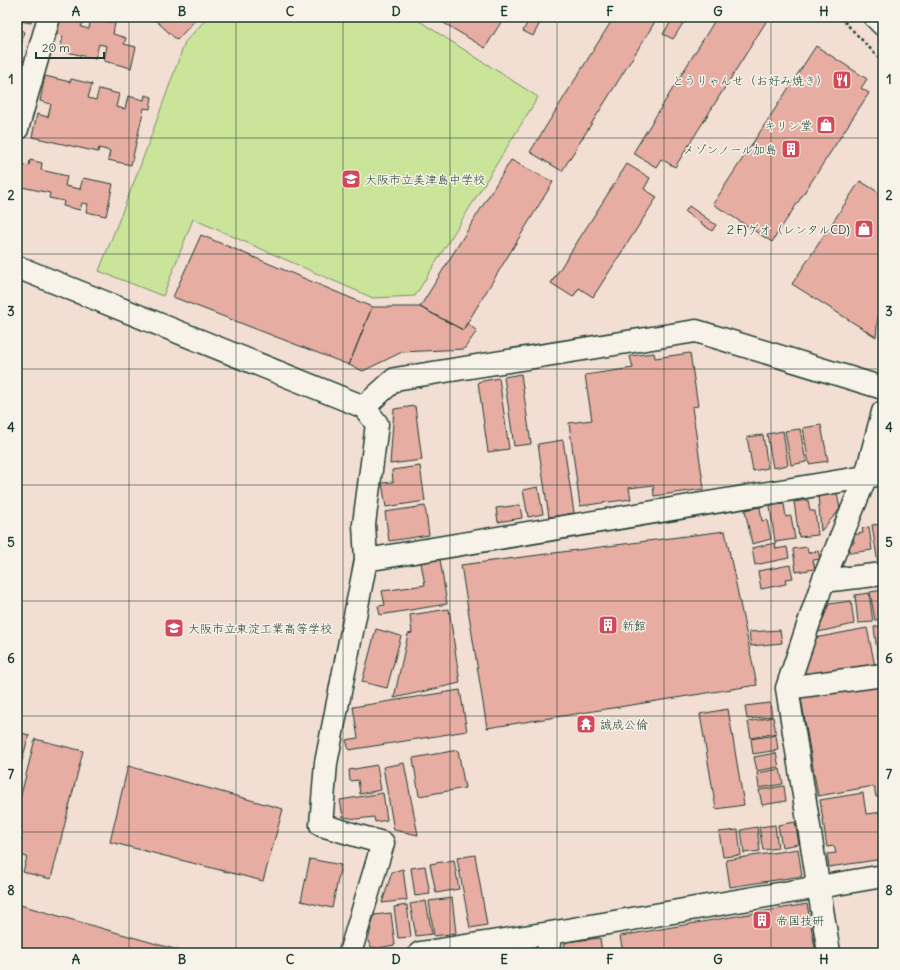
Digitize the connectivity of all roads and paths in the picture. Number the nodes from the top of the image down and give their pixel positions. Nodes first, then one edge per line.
1 (49, 17) edge
2 (840, 17) edge
3 (883, 62) edge
4 (17, 129) edge
5 (17, 267) edge
6 (883, 388) edge
7 (364, 407) junction
8 (883, 412) edge
9 (874, 475) edge
10 (366, 560) junction
11 (883, 574) edge
12 (823, 581) junction
13 (883, 675) edge
14 (787, 688) junction
15 (883, 876) edge
16 (818, 887) junction
17 (549, 943) edge
18 (350, 953) edge
19 (420, 953) edge
20 (829, 953) edge

1 - 4 street
2 - 3 path
5 - 7 street
6 - 7 street
7 - 10 street
8 - 9 street
9 - 10 street
9 - 12 street
10 - 18 street
11 - 12 street
12 - 14 street
13 - 14 street
14 - 16 street
15 - 16 street
16 - 17 street
16 - 20 street
17 - 19 street

